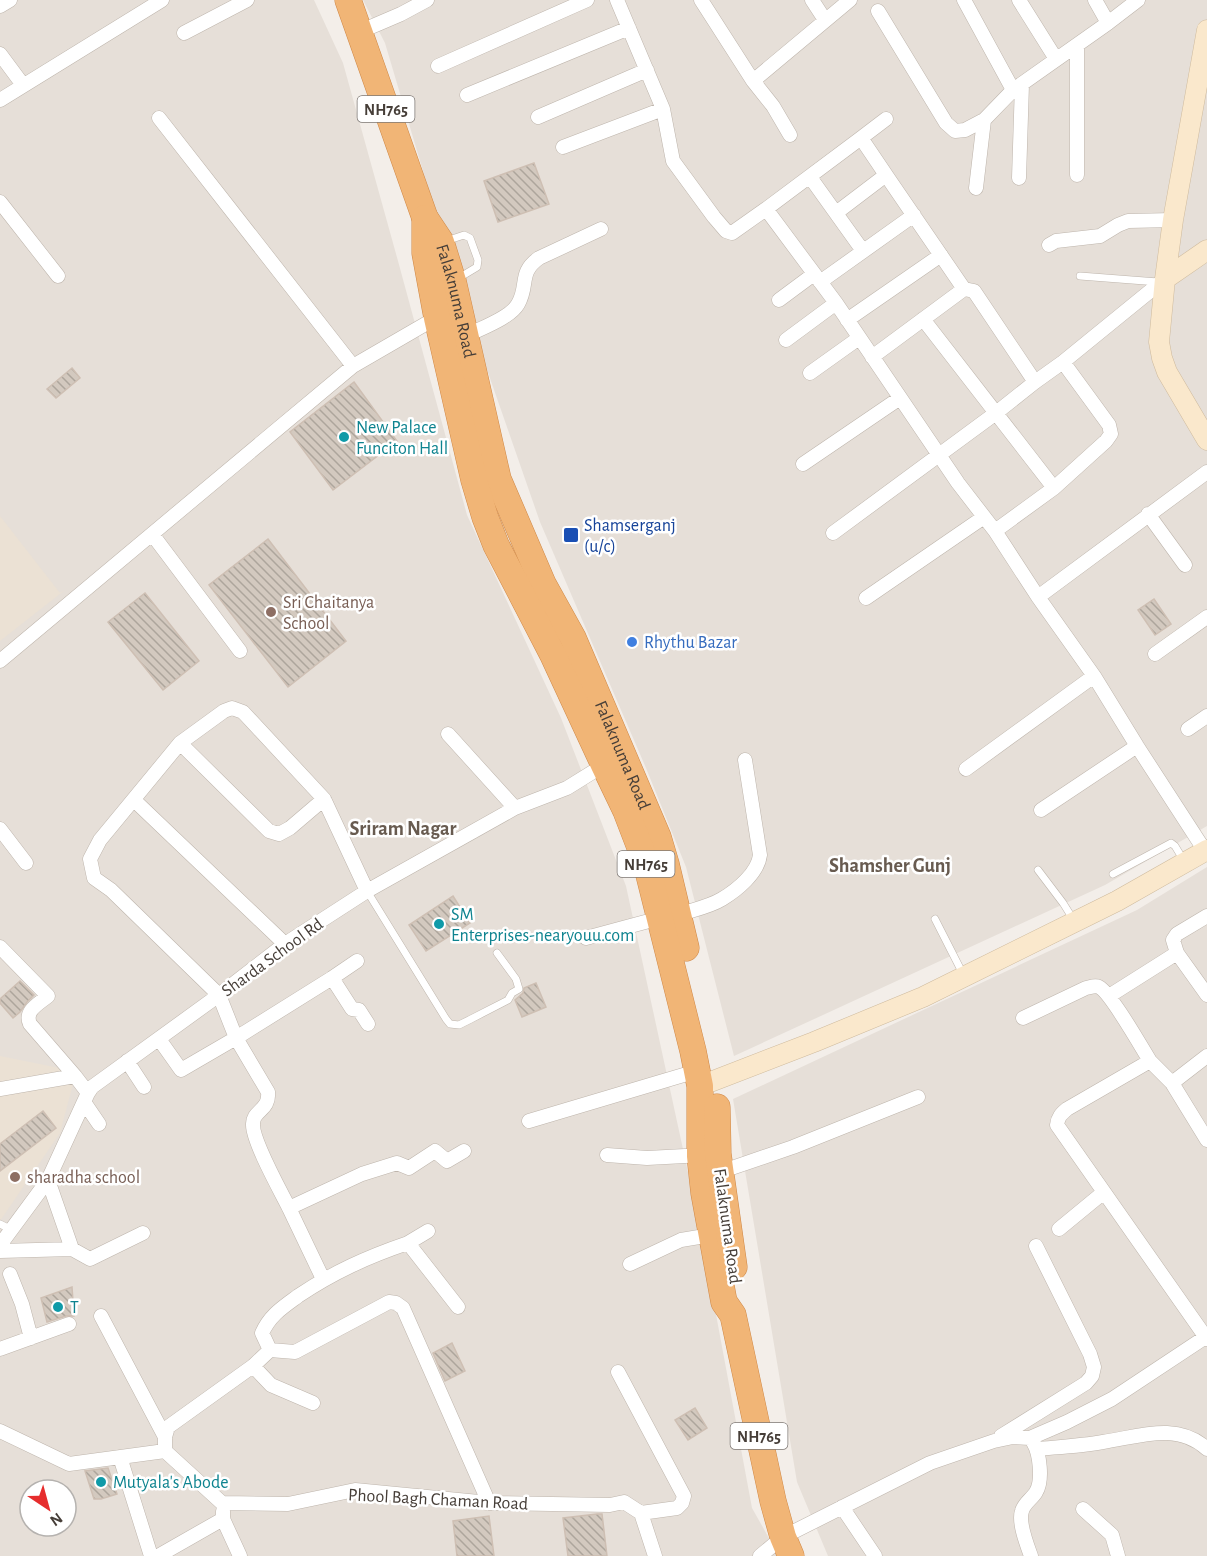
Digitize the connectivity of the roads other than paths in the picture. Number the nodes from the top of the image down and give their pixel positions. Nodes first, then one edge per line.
1 (10, 0) edge
2 (162, 0) edge
3 (247, 0) edge
4 (348, 0) edge
5 (426, 0) edge
6 (587, 0) edge
7 (617, 0) edge
8 (701, 0) edge
9 (812, 0) edge
10 (850, 0) edge
11 (964, 0) edge
12 (1019, 0) edge
13 (1095, 0) edge
14 (1138, 0) edge
15 (0, 6) edge
16 (878, 10) dead end
17 (825, 20) junction
18 (1108, 23) junction
19 (628, 28) junction
20 (1207, 30) edge
21 (359, 32) junction
22 (184, 33) dead end
23 (1077, 45) junction
24 (0, 54) edge
25 (1056, 60) junction
26 (438, 66) dead end
27 (647, 70) junction
28 (1203, 79) edge
29 (753, 81) junction
30 (23, 85) junction
31 (1017, 87) junction
32 (467, 95) dead end
33 (0, 100) edge
34 (663, 109) junction
35 (538, 117) dead end
36 (159, 118) dead end
37 (886, 119) dead end
38 (984, 120) junction
39 (790, 135) dead end
40 (861, 138) junction
41 (563, 147) dead end
42 (1077, 175) dead end
43 (886, 176) junction
44 (810, 177) junction
45 (1019, 178) dead end
46 (976, 188) dead end
47 (0, 202) edge
48 (766, 210) junction
49 (836, 213) junction
50 (914, 215) junction
51 (425, 218) junction
52 (1173, 220) junction
53 (601, 230) dead end
54 (1049, 245) dead end
55 (1207, 250) edge
56 (863, 251) junction
57 (941, 255) junction
58 (58, 276) dead end
59 (1080, 276) dead end
60 (817, 278) junction
61 (1162, 280) junction
62 (964, 289) junction
63 (456, 293) junction
64 (779, 300) dead end
65 (836, 303) junction
66 (437, 318) junction
67 (923, 319) junction
68 (847, 320) junction
69 (466, 336) junction
70 (859, 338) junction
71 (786, 340) dead end
72 (872, 357) junction
73 (1063, 362) junction
74 (353, 366) junction
75 (810, 373) dead end
76 (1035, 382) junction
77 (900, 398) junction
78 (996, 413) junction
79 (1207, 440) edge
80 (939, 455) junction
81 (802, 464) dead end
82 (1207, 472) edge
83 (1054, 488) junction
84 (1148, 514) junction
85 (984, 517) junction
86 (995, 531) junction
87 (833, 533) dead end
88 (152, 534) junction
89 (1185, 565) dead end
90 (1038, 597) junction
91 (866, 598) dead end
92 (1207, 617) edge
93 (240, 651) dead end
94 (1155, 654) dead end
95 (0, 661) edge
96 (1094, 676) junction
97 (1207, 716) edge
98 (1188, 729) dead end
99 (448, 734) dead end
100 (180, 744) junction
101 (1137, 746) junction
102 (745, 760) dead end
103 (614, 763) junction
104 (966, 769) dead end
105 (324, 799) junction
106 (134, 800) junction
107 (515, 808) junction
108 (1041, 810) dead end
109 (0, 829) edge
110 (1206, 851) edge
111 (26, 863) dead end
112 (1185, 863) junction
113 (1038, 870) dead end
114 (1113, 874) dead end
115 (367, 891) junction
116 (1207, 916) edge
117 (669, 917) junction
118 (935, 919) dead end
119 (1074, 922) junction
120 (586, 938) dead end
121 (285, 944) junction
122 (0, 947) edge
123 (497, 953) dead end
124 (1177, 953) junction
125 (357, 961) dead end
126 (964, 976) junction
127 (332, 978) junction
128 (219, 995) junction
129 (1207, 995) edge
130 (1108, 996) junction
131 (1023, 1018) dead end
132 (368, 1024) dead end
133 (236, 1038) junction
134 (159, 1039) junction
135 (1207, 1056) edge
136 (127, 1061) junction
137 (1150, 1061) junction
138 (75, 1076) junction
139 (704, 1079) junction
140 (1172, 1083) junction
141 (144, 1087) dead end
142 (0, 1089) edge
143 (86, 1097) junction
144 (918, 1097) dead end
145 (529, 1121) dead end
146 (99, 1124) dead end
147 (1207, 1140) edge
148 (464, 1151) dead end
149 (607, 1155) dead end
150 (712, 1160) junction
151 (48, 1180) junction
152 (1104, 1192) junction
153 (289, 1208) junction
154 (6, 1227) edge
155 (1059, 1229) dead end
156 (428, 1231) dead end
157 (143, 1233) dead end
158 (711, 1235) junction
159 (408, 1243) junction
160 (0, 1245) edge
161 (1036, 1246) dead end
162 (72, 1250) junction
163 (0, 1251) edge
164 (630, 1264) dead end
165 (10, 1274) dead end
166 (323, 1279) junction
167 (458, 1307) dead end
168 (733, 1315) junction
169 (101, 1316) dead end
170 (69, 1324) dead end
171 (1207, 1337) edge
172 (31, 1338) junction
173 (0, 1349) edge
174 (270, 1350) junction
175 (253, 1366) junction
176 (618, 1372) dead end
177 (313, 1403) dead end
178 (0, 1431) edge
179 (165, 1437) junction
180 (993, 1441) junction
181 (1034, 1443) junction
182 (1207, 1449) edge
183 (165, 1451) junction
184 (120, 1457) junction
185 (222, 1503) junction
186 (489, 1503) junction
187 (842, 1507) junction
188 (1083, 1509) dead end
189 (641, 1513) junction
190 (224, 1519) junction
191 (787, 1546) edge
192 (151, 1556) edge
193 (158, 1556) edge
194 (240, 1556) edge
195 (655, 1556) edge
196 (760, 1556) edge
197 (875, 1556) edge
198 (1031, 1556) edge
199 (1118, 1556) edge

1 - 15 street
2 - 30 street
3 - 22 street
4 - 21 highway, Falaknuma Road / NH765
5 - 21 street
6 - 26 street
7 - 19 street
8 - 29 street
9 - 17 street
10 - 17 street
11 - 31 street
12 - 25 street
13 - 18 street
14 - 18 street
16 - 38 street
17 - 29 street
18 - 23 street
19 - 27 street
19 - 32 street
20 - 28 main road
21 - 51 highway, Falaknuma Road / NH765
23 - 25 street
23 - 42 street
24 - 30 street
25 - 31 street
27 - 34 street
27 - 35 street
28 - 52 main road
29 - 39 street
30 - 33 street
31 - 38 street
31 - 45 street
34 - 41 street
34 - 48 street
36 - 74 street
37 - 40 street
38 - 46 street
40 - 43 street
40 - 44 street
43 - 49 street
43 - 50 street
44 - 48 street
44 - 49 street
47 - 58 street
48 - 60 street
49 - 56 street
50 - 56 street
50 - 57 street
51 - 63 highway, Falaknuma Road / NH765
51 - 66 highway, Falaknuma Road / NH765
52 - 54 street
52 - 61 main road
53 - 69 street
55 - 61 main road
56 - 60 street
57 - 62 street
57 - 68 street
59 - 61 lane
60 - 64 street
60 - 65 street
61 - 73 street
61 - 79 main road
62 - 67 street
62 - 76 street
63 - 66 street
63 - 69 highway, Falaknuma Road / NH765
65 - 68 street
65 - 71 street
66 - 74 street
66 - 103 highway, Falaknuma Road / NH765
67 - 72 street
67 - 78 street
68 - 70 street
69 - 103 highway, Falaknuma Road / NH765
70 - 72 street
70 - 75 street
72 - 77 street
73 - 76 street
73 - 83 street
74 - 88 street
76 - 78 street
77 - 80 street
77 - 81 street
78 - 80 street
78 - 83 street
80 - 85 street
80 - 87 street
82 - 84 street
83 - 86 street
84 - 89 street
84 - 90 street
85 - 86 street
85 - 91 street
86 - 90 street
88 - 93 street
88 - 95 street
90 - 96 street
92 - 94 street
96 - 101 street
96 - 104 street
97 - 98 street
99 - 107 street
100 - 105 street
100 - 105 street
100 - 106 street
101 - 108 street
101 - 110 street
102 - 117 street
103 - 107 street, Sharda School Rd
103 - 117 highway, Falaknuma Road / NH765
105 - 115 street
106 - 121 street
106 - 128 street
107 - 115 street, Sharda School Rd
109 - 111 street
110 - 112 main road
112 - 114 lane
112 - 119 main road
113 - 119 lane
115 - 121 street, Sharda School Rd
115 - 123 lane
116 - 124 street
117 - 120 street
117 - 139 highway, Falaknuma Road / NH765
118 - 126 lane
119 - 126 main road
121 - 128 street, Sharda School Rd
122 - 138 street
124 - 129 street
124 - 130 street
125 - 127 street
126 - 139 main road
127 - 132 street
127 - 133 street
128 - 133 street
128 - 134 street, Sharda School Rd
130 - 131 street
130 - 137 street
133 - 134 street
133 - 153 street
134 - 136 street, Sharda School Rd
135 - 140 street
136 - 141 street
136 - 143 street, Sharda School Rd
137 - 140 street
137 - 152 street
138 - 142 street
138 - 143 street
139 - 145 street
139 - 150 highway, Falaknuma Road / NH765
140 - 147 street
143 - 146 street
143 - 151 street, Sharda School Rd
144 - 150 street
148 - 153 street
149 - 150 street
150 - 158 highway, Falaknuma Road / NH765
150 - 168 highway, Falaknuma Road / NH765
151 - 154 street, Sharda School Rd
151 - 162 street
152 - 155 street
152 - 171 street
153 - 166 street
154 - 160 street, Sharda School Rd
156 - 159 street
157 - 162 street
158 - 164 street
158 - 168 highway, Falaknuma Road / NH765
159 - 166 street
159 - 167 street
161 - 180 street
162 - 163 street
165 - 172 street
166 - 174 street
168 - 191 highway, Falaknuma Road / NH765
169 - 179 street
170 - 172 street
171 - 181 street
172 - 173 street
174 - 175 street
174 - 186 street
175 - 177 street
175 - 179 street
176 - 189 street
178 - 184 street
179 - 183 street
180 - 181 street
180 - 187 street
181 - 182 street
181 - 198 street
183 - 184 street
183 - 185 street
184 - 192 street
185 - 186 street, Phool Bagh Chaman Road
185 - 190 street
186 - 189 street, Phool Bagh Chaman Road
187 - 191 street
187 - 197 street
188 - 199 street
189 - 195 street
190 - 193 street
190 - 194 street
191 - 196 street

